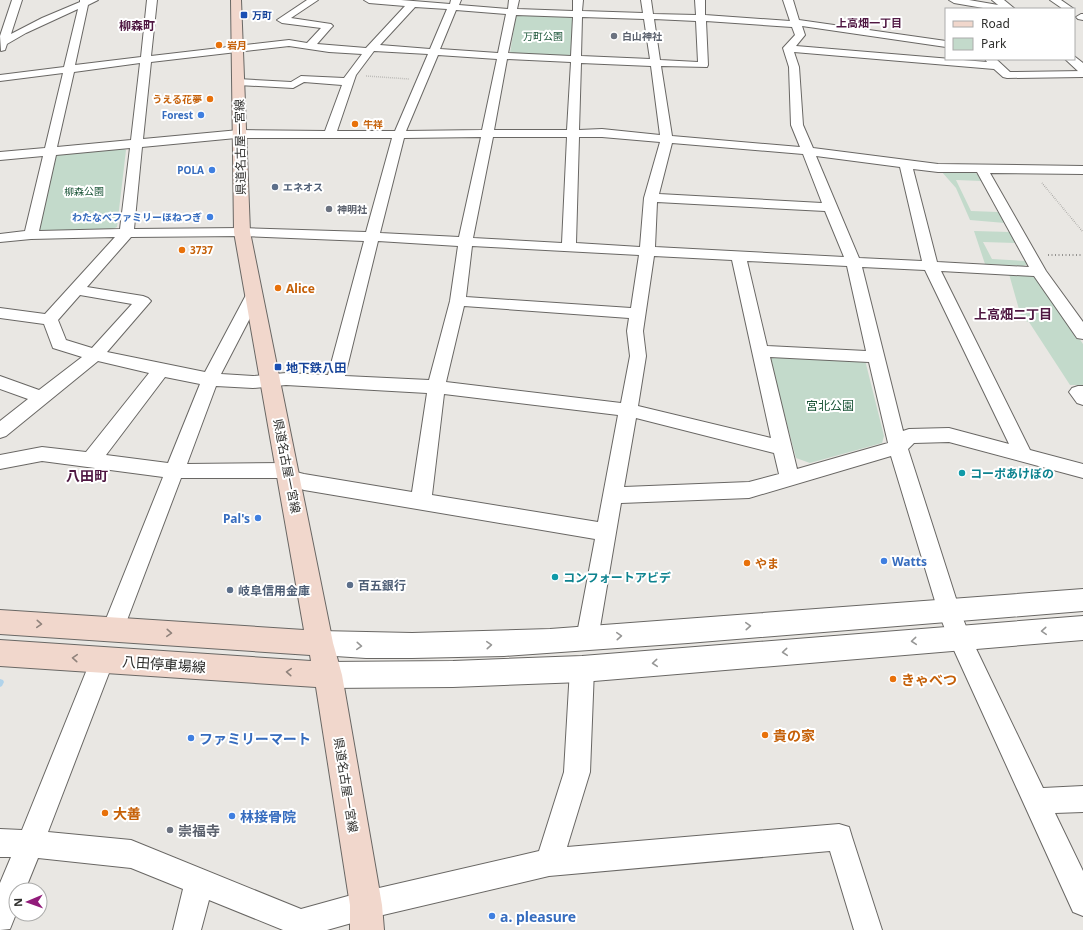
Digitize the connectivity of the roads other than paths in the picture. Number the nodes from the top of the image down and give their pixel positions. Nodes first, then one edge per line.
1 (16, 0) edge
2 (152, 0) edge
3 (236, 0) edge
4 (313, 0) edge
5 (372, 0) edge
6 (578, 0) edge
7 (646, 0) edge
8 (700, 0) edge
9 (788, 0) edge
10 (954, 0) edge
11 (997, 0) edge
12 (1055, 0) edge
13 (87, 1) edge
14 (412, 4) junction
15 (454, 4) edge
16 (513, 6) edge
17 (976, 7) edge
18 (990, 8) edge
19 (1009, 8) edge
20 (1067, 8) edge
21 (578, 14) junction
22 (0, 16) edge
23 (649, 16) junction
24 (15, 18) junction
25 (701, 18) junction
26 (796, 23) junction
27 (4, 28) edge
28 (945, 44) edge
29 (1, 46) edge
30 (310, 46) junction
31 (237, 48) junction
32 (788, 48) junction
33 (370, 49) junction
34 (434, 52) junction
35 (503, 56) junction
36 (945, 59) edge
37 (146, 60) junction
38 (575, 60) junction
39 (953, 60) edge
40 (1072, 60) edge
41 (655, 63) junction
42 (994, 63) edge
43 (69, 69) junction
44 (1083, 69) edge
45 (1083, 74) edge
46 (0, 78) edge
47 (350, 79) junction
48 (238, 82) junction
49 (573, 132) junction
50 (239, 134) junction
51 (330, 134) junction
52 (399, 134) junction
53 (487, 134) junction
54 (667, 139) junction
55 (136, 144) junction
56 (807, 151) junction
57 (49, 152) junction
58 (0, 156) edge
59 (906, 164) junction
60 (981, 168) junction
61 (1083, 170) edge
62 (651, 198) junction
63 (830, 207) junction
64 (242, 232) junction
65 (127, 233) junction
66 (31, 235) junction
67 (374, 237) junction
68 (0, 238) edge
69 (466, 242) junction
70 (569, 248) junction
71 (646, 252) junction
72 (739, 257) junction
73 (853, 262) junction
74 (930, 265) junction
75 (1039, 272) junction
76 (77, 290) junction
77 (254, 295) junction
78 (458, 301) junction
79 (0, 314) edge
80 (637, 314) junction
81 (49, 320) junction
82 (1083, 334) edge
83 (760, 351) junction
84 (95, 355) junction
85 (877, 357) junction
86 (160, 370) junction
87 (210, 380) junction
88 (335, 381) junction
89 (0, 382) edge
90 (270, 382) junction
91 (436, 387) junction
92 (1083, 392) edge
93 (42, 398) junction
94 (1083, 399) edge
95 (628, 410) junction
96 (0, 431) edge
97 (898, 447) junction
98 (782, 448) junction
99 (1023, 454) junction
100 (91, 460) junction
101 (0, 462) edge
102 (175, 471) junction
103 (1083, 471) edge
104 (288, 473) junction
105 (789, 478) junction
106 (613, 495) junction
107 (421, 501) junction
108 (606, 532) junction
109 (1083, 600) edge
110 (949, 611) junction
111 (0, 622) edge
112 (1083, 628) edge
113 (114, 629) junction
114 (959, 637) junction
115 (587, 639) junction
116 (320, 643) junction
117 (0, 653) edge
118 (102, 660) junction
119 (582, 669) junction
120 (328, 675) junction
121 (1083, 799) edge
122 (1036, 801) junction
123 (0, 843) edge
124 (29, 844) junction
125 (549, 862) junction
126 (199, 881) junction
127 (1083, 902) edge
128 (366, 918) edge
129 (0, 919) edge
130 (187, 930) edge
131 (868, 930) edge

1 - 24 street
2 - 37 street
3 - 31 main road, 県道名古屋一宮線
4 - 30 street
5 - 14 street
6 - 21 street
7 - 23 street
8 - 25 street
9 - 26 street
10 - 17 street
11 - 19 street
12 - 20 street
13 - 29 street
13 - 43 street
14 - 15 street
14 - 33 street
15 - 16 street
15 - 34 street
16 - 21 street
16 - 35 street
17 - 18 street
21 - 23 street
21 - 38 street
22 - 24 street
23 - 25 street
23 - 41 street
24 - 27 street
25 - 26 street
25 - 41 street
26 - 28 street
26 - 32 street
27 - 29 street
30 - 31 street
30 - 33 street
31 - 37 street
31 - 48 main road, 県道名古屋一宮線
32 - 36 street
32 - 56 street
33 - 34 street
33 - 47 street
34 - 35 street
34 - 52 street
35 - 38 street
35 - 53 street
37 - 43 street
37 - 55 street
38 - 41 street
38 - 49 street
39 - 42 street
40 - 44 street
41 - 54 street
42 - 45 street
43 - 46 street
43 - 57 street
47 - 48 street
47 - 51 street
48 - 50 main road, 県道名古屋一宮線
49 - 53 street
49 - 54 street
49 - 70 street
50 - 51 street
50 - 55 street
50 - 64 main road, 県道名古屋一宮線
51 - 52 street
52 - 53 street
52 - 67 street
53 - 69 street
54 - 56 street
54 - 62 street
55 - 57 street
55 - 65 street
56 - 59 street
56 - 63 street
57 - 58 street
57 - 66 street
59 - 60 street
59 - 74 street
60 - 61 street
60 - 75 street
62 - 63 street
62 - 71 street
63 - 73 street
64 - 65 street
64 - 67 street
64 - 77 main road, 県道名古屋一宮線
65 - 66 street
65 - 76 street
66 - 68 street
67 - 69 street
67 - 88 street
69 - 70 street
69 - 78 street
70 - 71 street
71 - 72 street
71 - 80 street
72 - 73 street
72 - 83 street
73 - 74 street
73 - 85 street
74 - 75 street
74 - 99 street
75 - 82 street
76 - 81 street
76 - 84 street
77 - 87 street
77 - 90 main road, 県道名古屋一宮線
78 - 80 street
78 - 91 street
79 - 81 street
80 - 95 street
81 - 84 street
83 - 85 street
83 - 98 street
84 - 86 street
84 - 93 street
85 - 97 street
86 - 87 street
86 - 100 street
87 - 90 street
87 - 102 street
88 - 90 street
88 - 91 street
89 - 93 street
90 - 104 main road, 県道名古屋一宮線
91 - 95 street
91 - 107 street
92 - 94 street
93 - 96 street
95 - 98 street
95 - 106 street
97 - 99 street
97 - 105 street
97 - 110 street
98 - 105 street
99 - 103 street
100 - 101 street
100 - 102 street
102 - 104 street
102 - 113 street
104 - 107 street
104 - 116 main road, 県道名古屋一宮線
105 - 106 street
106 - 108 street
107 - 108 street
108 - 115 street
109 - 110 street
110 - 114 street
115 -> 110 street
111 -> 113 main road
112 -> 114 street
113 -> 116 main road
114 -> 119 street
114 - 122 street
116 -> 115 street
116 - 120 main road, 県道名古屋一宮線
118 -> 117 main road, 八田停車場線
120 -> 118 main road, 八田停車場線
118 - 124 street
119 - 120 street
119 - 125 street
120 - 128 main road, 県道名古屋一宮線
121 - 122 street
122 - 127 street
123 - 124 street
124 - 126 street
124 - 129 street
125 - 128 street
125 - 131 street
126 - 128 street
126 - 130 street

